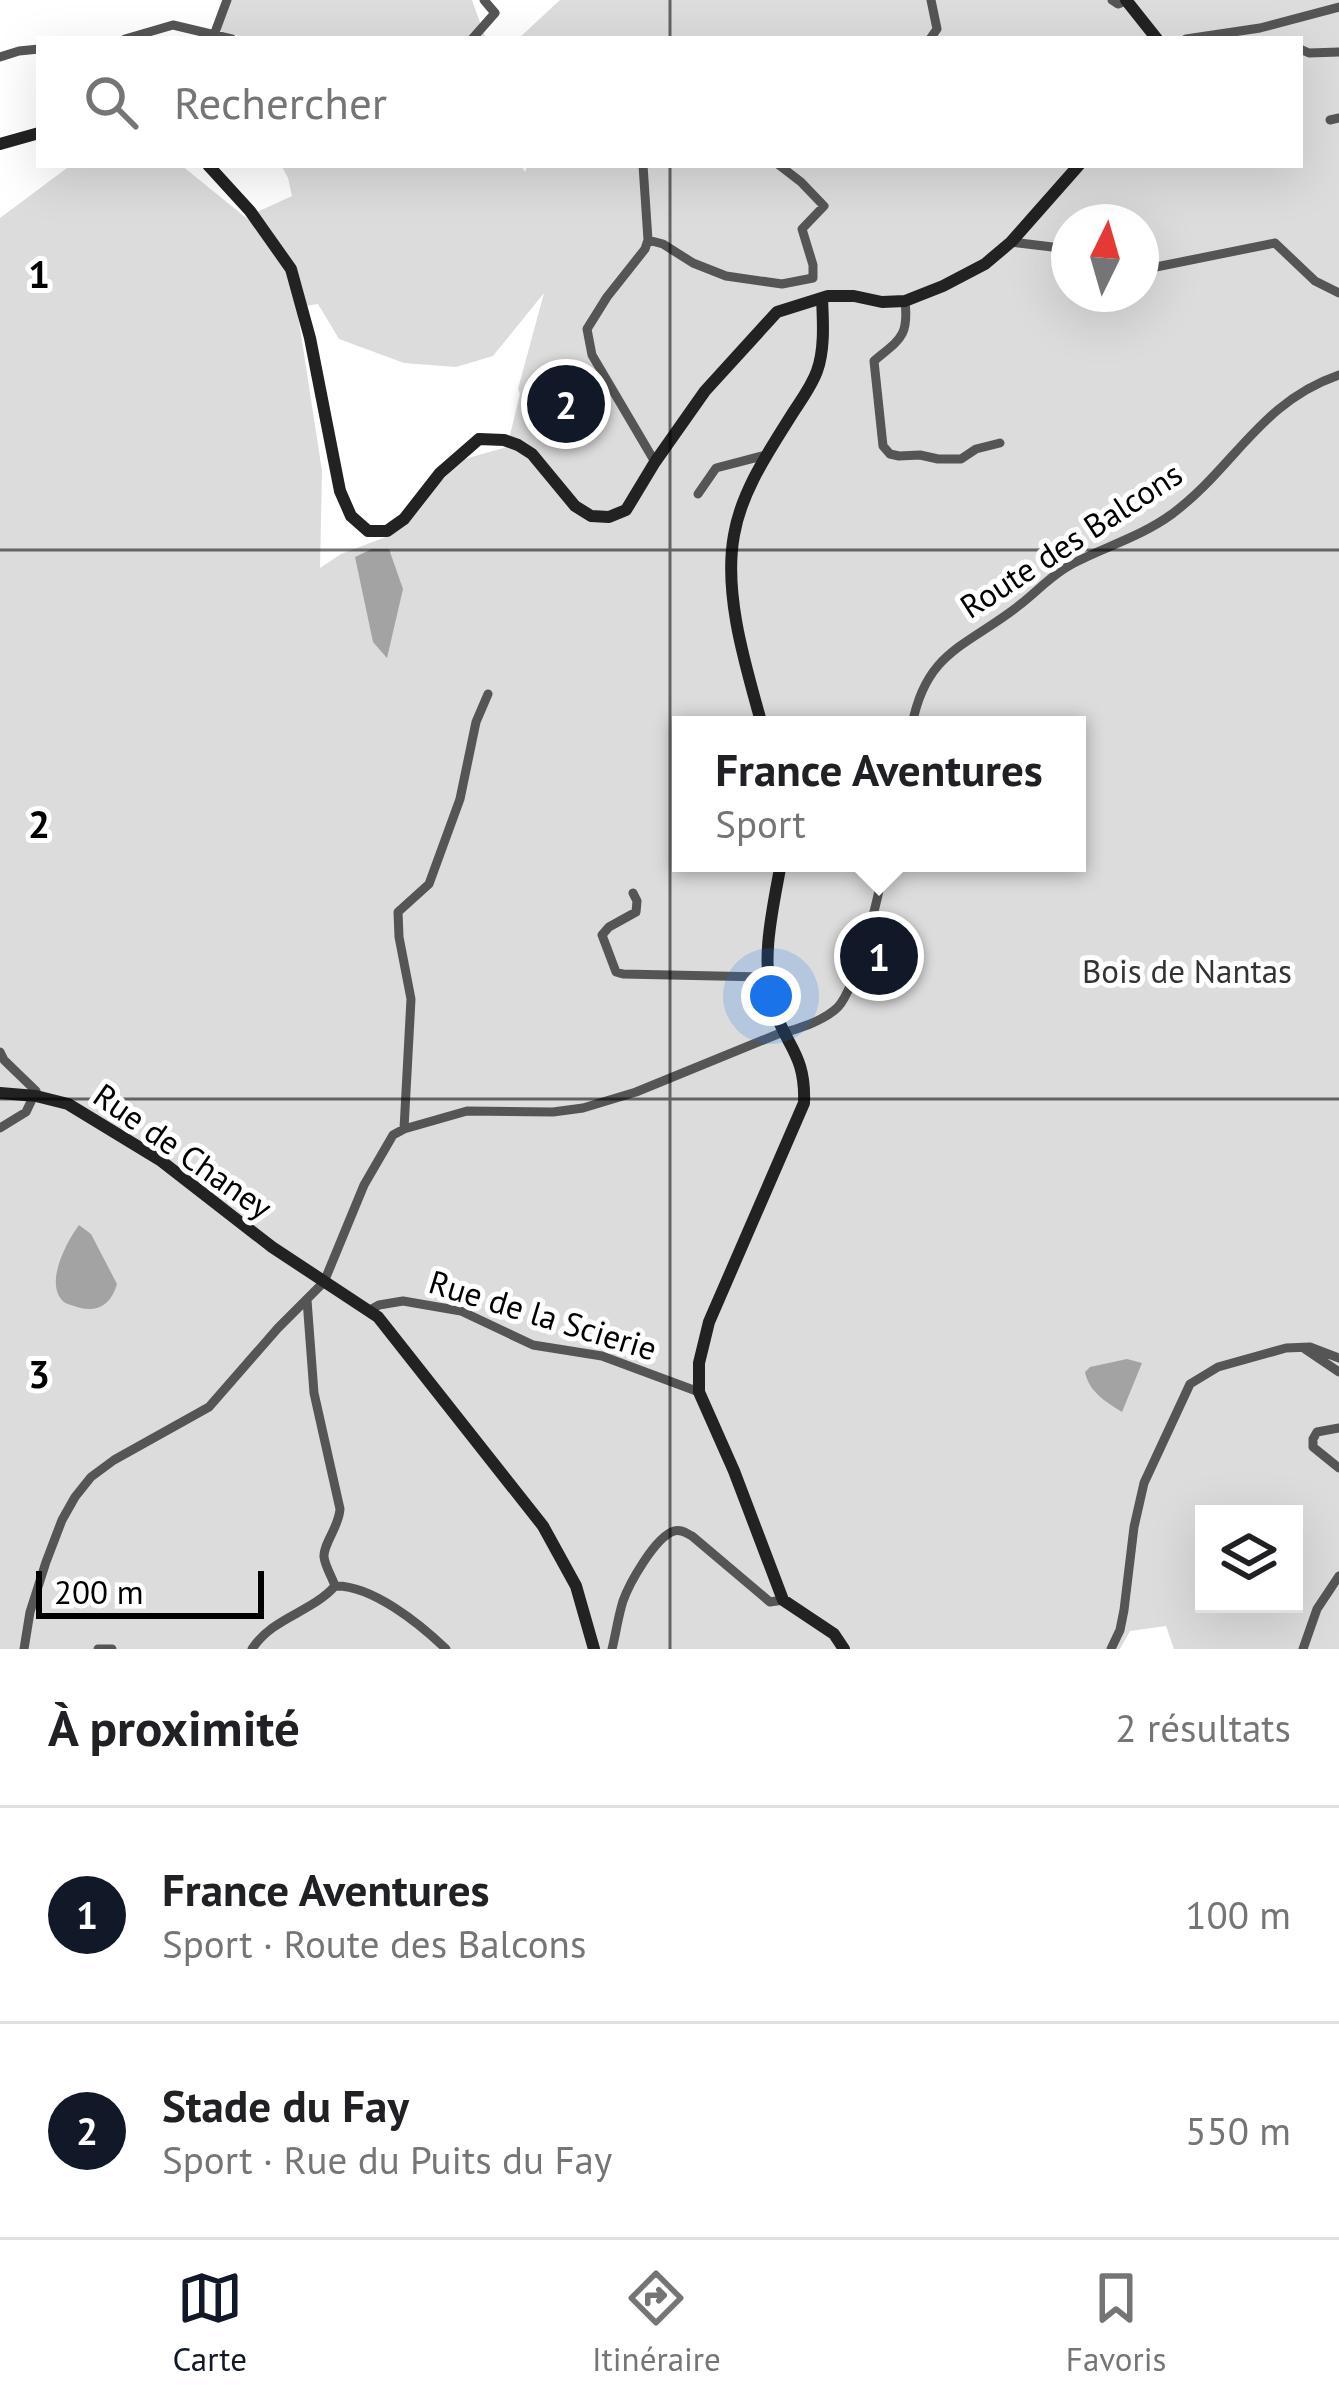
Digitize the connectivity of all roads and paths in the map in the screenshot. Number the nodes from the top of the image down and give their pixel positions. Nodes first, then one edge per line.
1 (227, 0) edge
2 (484, 0) edge
3 (931, 0) edge
4 (1112, 0) edge
5 (1125, 1) edge
6 (1339, 7) edge
7 (214, 35) junction
8 (135, 36) edge
9 (218, 36) edge
10 (475, 36) edge
11 (932, 36) edge
12 (1154, 36) edge
13 (1214, 36) edge
14 (36, 49) edge
15 (1303, 50) edge
16 (1339, 52) edge
17 (0, 57) edge
18 (36, 134) edge
19 (0, 144) edge
20 (211, 168) edge
21 (643, 168) edge
22 (783, 168) edge
23 (1076, 168) edge
24 (648, 240) junction
25 (1011, 242) junction
26 (1051, 247) edge
27 (1159, 266) edge
28 (813, 278) junction
29 (1339, 293) edge
30 (825, 297) junction
31 (904, 301) junction
32 (1339, 375) edge
33 (1000, 443) dead end
34 (766, 455) junction
35 (655, 462) junction
36 (698, 494) dead end
37 (488, 694) dead end
38 (760, 716) edge
39 (915, 716) edge
40 (779, 872) edge
41 (882, 872) edge
42 (633, 893) dead end
43 (769, 977) junction
44 (785, 1032) junction
45 (0, 1052) edge
46 (0, 1094) edge
47 (36, 1096) junction
48 (0, 1128) edge
49 (404, 1129) junction
50 (324, 1282) junction
51 (307, 1300) junction
52 (370, 1310) junction
53 (1301, 1346) junction
54 (1339, 1358) edge
55 (1339, 1372) edge
56 (699, 1392) junction
57 (1339, 1428) edge
58 (1339, 1468) edge
59 (1339, 1576) edge
60 (335, 1586) junction
61 (783, 1600) junction
62 (25, 1649) edge
63 (98, 1649) edge
64 (112, 1649) edge
65 (252, 1649) edge
66 (446, 1649) edge
67 (594, 1649) edge
68 (612, 1649) edge
69 (844, 1649) edge
70 (1111, 1649) edge
71 (1303, 1649) edge

1 - 7 street
2 - 10 street
3 - 11 street
4 - 5 street
5 - 12 street
6 - 13 street
7 - 8 street
7 - 9 street
14 - 17 street
15 - 16 street
18 - 19 street
20 - 35 street
21 - 24 street
22 - 28 street
23 - 25 street
24 - 28 street
24 - 35 street
25 - 26 street
25 - 31 street
27 - 29 street
28 - 30 street
30 - 31 street
30 - 34 street
30 - 35 street
31 - 33 street
32 - 39 street, Route des Balcons
34 - 36 street
34 - 38 street
37 - 49 street
40 - 43 street
41 - 44 street
42 - 43 street
43 - 44 street
44 - 49 street
44 - 56 street
45 - 47 street
46 - 47 street, Rue de Chaney
47 - 48 street
47 - 50 street, Rue de Chaney
49 - 50 street
50 - 51 street
50 - 52 street, Rue de Chaney
51 - 60 street
51 - 62 street
52 - 56 street, Rue de la Scierie
52 - 67 street, Rue de Chaney
53 - 54 street
53 - 55 street
53 - 70 street
56 - 61 street
57 - 58 street
59 - 71 street
60 - 65 street
60 - 66 street
61 - 68 street
61 - 69 street
63 - 64 street

